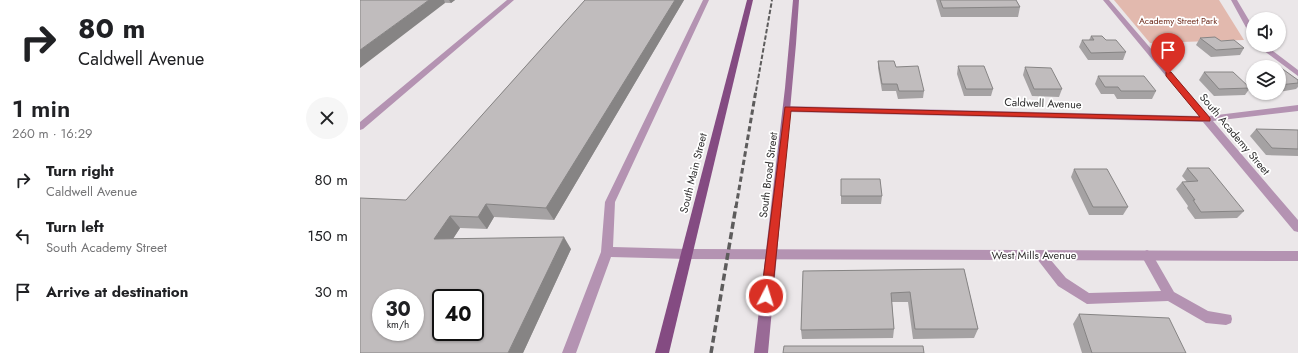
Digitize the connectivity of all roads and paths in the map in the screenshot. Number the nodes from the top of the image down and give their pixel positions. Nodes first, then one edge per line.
1 (511, 0) edge
2 (706, 0) edge
3 (750, 0) edge
4 (796, 0) edge
5 (1106, 0) edge
6 (1234, 0) edge
7 (1246, 21) edge
8 (1269, 52) edge
9 (1298, 74) edge
10 (1298, 108) edge
11 (788, 109) junction
12 (1207, 120) junction
13 (360, 127) edge
14 (1298, 228) edge
15 (607, 252) junction
16 (687, 254) junction
17 (770, 254) junction
18 (1040, 255) junction
19 (1148, 255) junction
20 (1298, 256) edge
21 (1170, 296) junction
22 (1226, 318) dead end
23 (569, 353) edge
24 (662, 353) edge
25 (761, 353) edge

1 - 13 street
2 - 15 street
3 - 16 main road, South Main Street
4 - 11 street, South Broad Street
5 - 12 street, South Academy Street
6 - 7 street
8 - 9 street
10 - 12 street, Caldwell Avenue
11 - 12 street, Caldwell Avenue
11 - 17 street, South Broad Street
12 - 14 street, South Academy Street
15 - 16 street, West Mills Avenue
15 - 23 street
16 - 17 street, West Mills Avenue
16 - 24 main road, South Main Street
17 - 18 street, West Mills Avenue
17 - 25 street, South Broad Street
18 - 19 street, West Mills Avenue
18 - 21 street
19 - 20 street, West Mills Avenue
19 - 21 street
21 - 22 street

